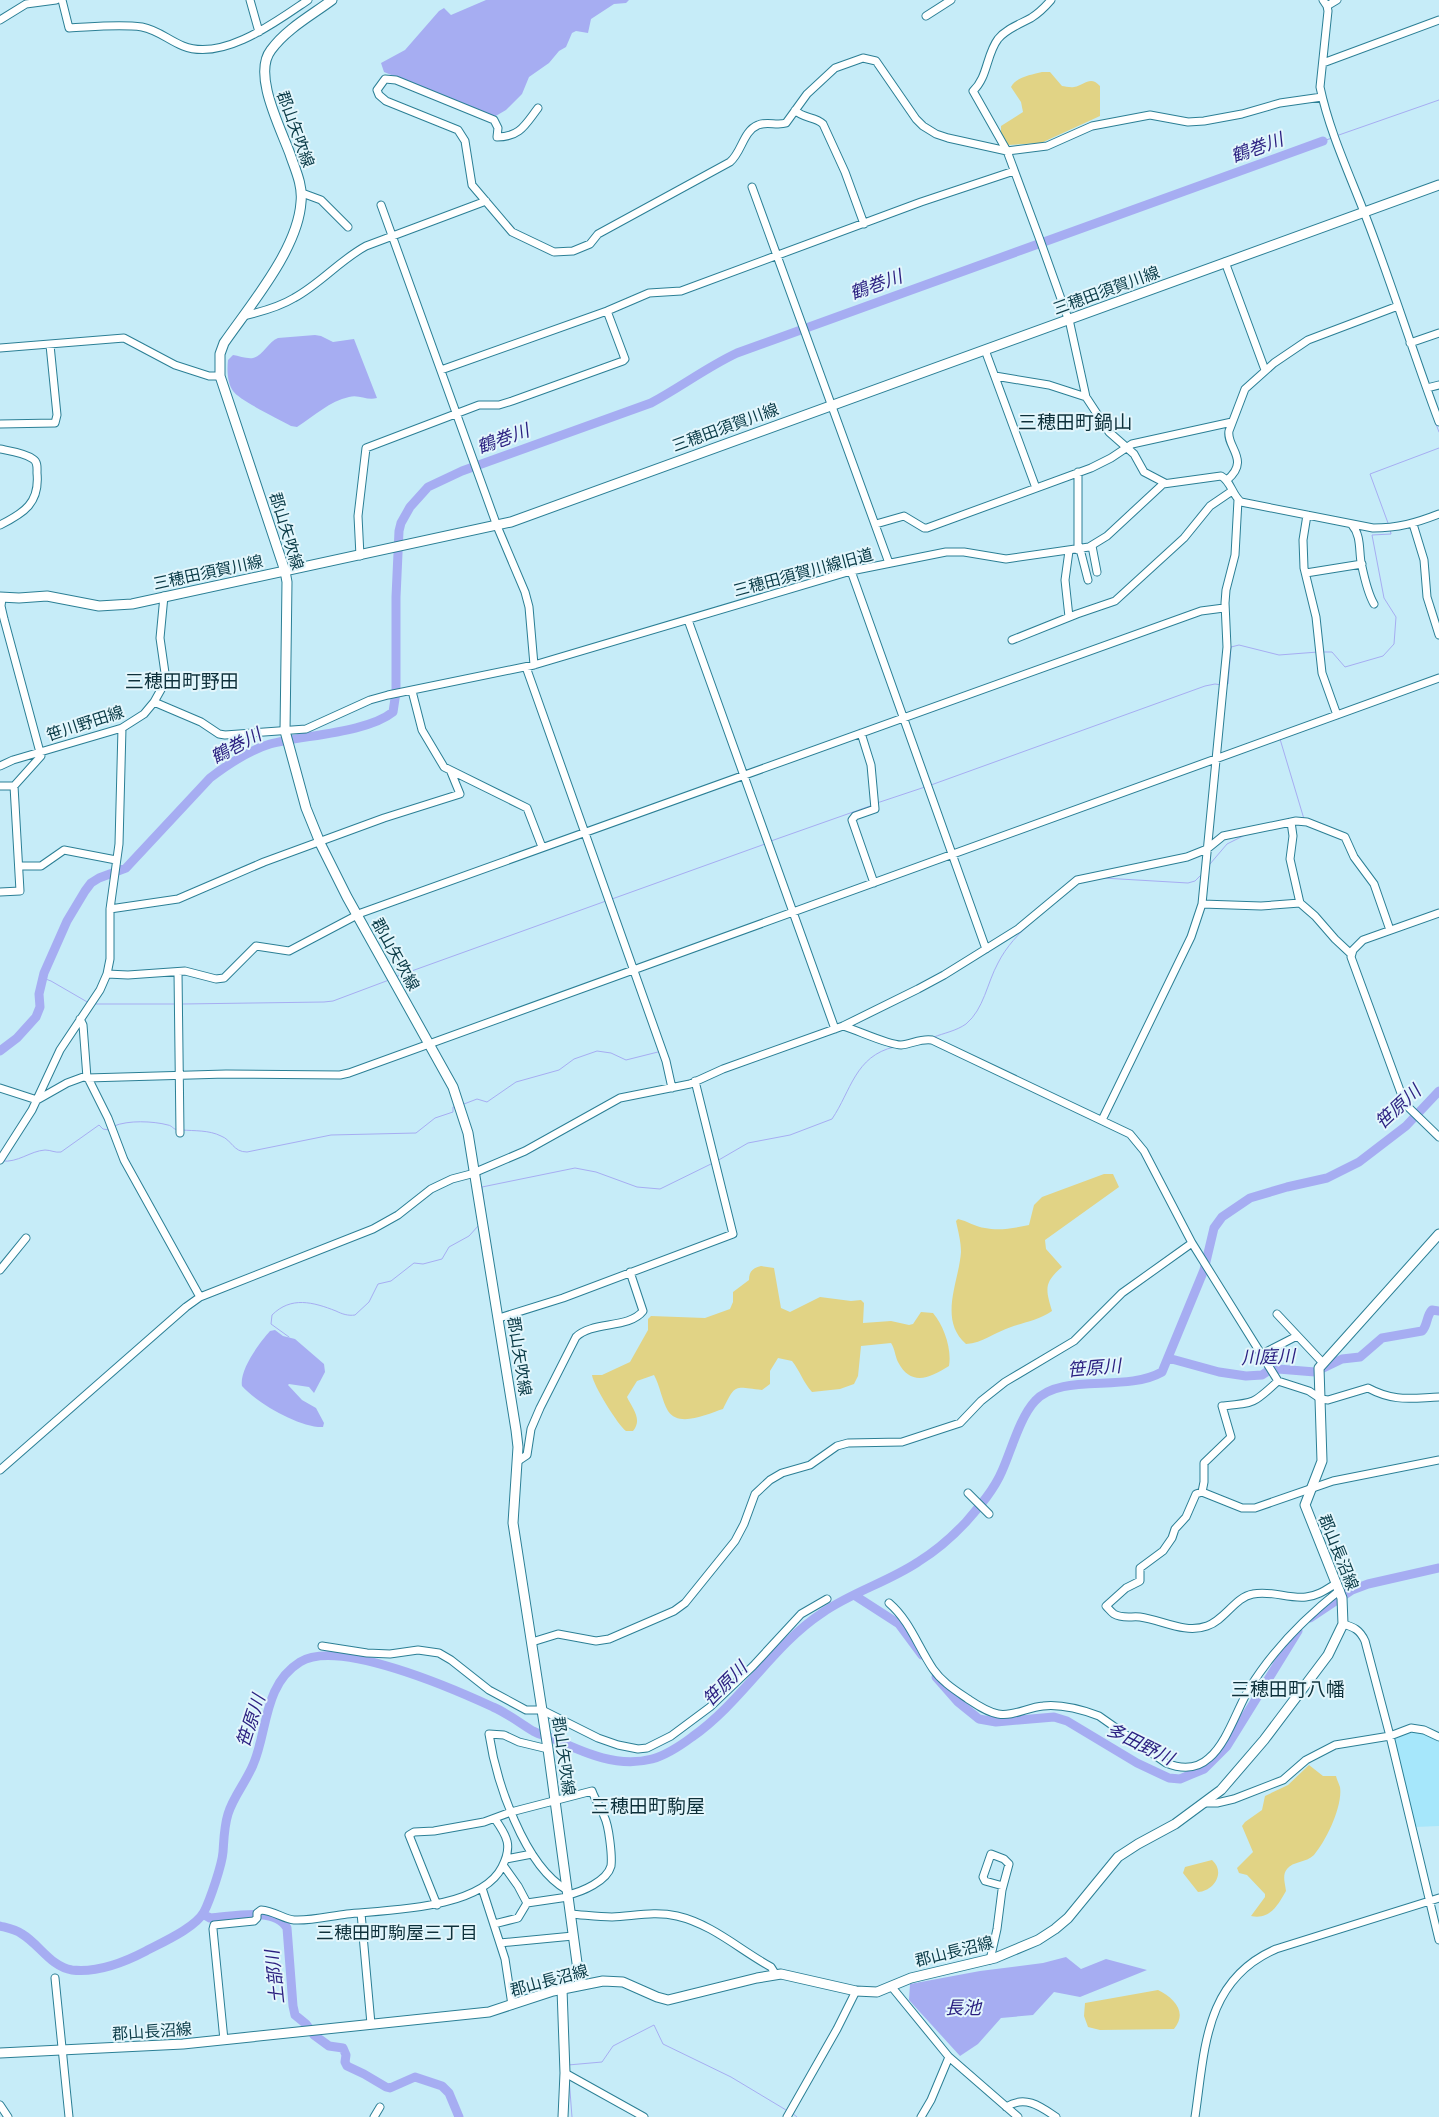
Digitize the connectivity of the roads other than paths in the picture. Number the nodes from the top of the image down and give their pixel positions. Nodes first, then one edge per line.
1 (56, 0) edge
2 (62, 0) edge
3 (250, 0) edge
4 (308, 0) edge
5 (332, 0) edge
6 (951, 0) edge
7 (1052, 0) edge
8 (1337, 0) edge
9 (1325, 3) edge
10 (926, 16) dead end
11 (0, 20) edge
12 (1439, 20) edge
13 (259, 32) junction
14 (1322, 63) junction
15 (1322, 97) junction
16 (538, 108) dead end
17 (795, 110) junction
18 (1007, 151) junction
19 (1014, 171) junction
20 (1439, 184) edge
21 (752, 187) dead end
22 (302, 193) junction
23 (486, 200) junction
24 (381, 205) dead end
25 (1364, 212) junction
26 (864, 224) junction
27 (348, 227) dead end
28 (392, 236) junction
29 (777, 255) junction
30 (1225, 262) junction
31 (1398, 306) junction
32 (608, 310) junction
33 (243, 316) junction
34 (1068, 320) junction
35 (1439, 333) edge
36 (1410, 343) junction
37 (50, 345) junction
38 (0, 348) edge
39 (985, 350) junction
40 (441, 370) junction
41 (1265, 370) junction
42 (220, 376) junction
43 (995, 376) junction
44 (1439, 385) edge
45 (1427, 388) junction
46 (1086, 397) junction
47 (831, 404) junction
48 (457, 414) junction
49 (1232, 422) junction
50 (1439, 422) edge
51 (0, 424) edge
52 (1126, 448) junction
53 (0, 449) edge
54 (1078, 472) junction
55 (1227, 480) junction
56 (1165, 483) junction
57 (1036, 488) junction
58 (1232, 490) junction
59 (1238, 500) junction
60 (1439, 514) edge
61 (1308, 515) junction
62 (876, 524) junction
63 (1413, 524) junction
64 (0, 525) edge
65 (1351, 525) junction
66 (497, 526) junction
67 (1092, 546) junction
68 (1079, 549) junction
69 (1069, 551) junction
70 (360, 556) junction
71 (890, 563) junction
72 (1362, 564) junction
73 (285, 570) junction
74 (851, 571) junction
75 (1097, 572) dead end
76 (1306, 573) junction
77 (1088, 580) dead end
78 (164, 596) junction
79 (1, 597) edge
80 (1374, 604) dead end
81 (1224, 608) junction
82 (1069, 617) junction
83 (688, 620) junction
84 (1439, 635) edge
85 (1012, 640) dead end
86 (534, 665) junction
87 (526, 667) junction
88 (1439, 678) edge
89 (412, 691) junction
90 (154, 702) junction
91 (1337, 715) junction
92 (903, 718) junction
93 (122, 728) junction
94 (861, 733) junction
95 (287, 739) junction
96 (41, 752) junction
97 (1217, 759) junction
98 (0, 766) edge
99 (451, 772) junction
100 (744, 775) junction
101 (0, 786) edge
102 (14, 786) junction
103 (1291, 822) junction
104 (584, 832) junction
105 (319, 842) junction
106 (542, 847) junction
107 (1207, 849) junction
108 (952, 854) junction
109 (116, 860) junction
110 (19, 866) junction
111 (874, 883) junction
112 (0, 892) edge
113 (1202, 904) junction
114 (1300, 904) junction
115 (110, 909) junction
116 (793, 912) junction
117 (1439, 913) edge
118 (357, 915) junction
119 (1390, 930) junction
120 (986, 949) junction
121 (1351, 954) junction
122 (634, 969) junction
123 (178, 972) junction
124 (107, 974) junction
125 (80, 1019) junction
126 (843, 1026) junction
127 (835, 1029) junction
128 (428, 1043) junction
129 (179, 1076) junction
130 (87, 1077) junction
131 (695, 1081) junction
132 (0, 1088) edge
133 (672, 1088) junction
134 (39, 1099) junction
135 (1102, 1120) junction
136 (180, 1133) dead end
137 (1439, 1137) edge
138 (0, 1160) edge
139 (474, 1172) junction
140 (1439, 1234) edge
141 (26, 1238) dead end
142 (1192, 1243) junction
143 (0, 1270) edge
144 (630, 1272) junction
145 (200, 1297) junction
146 (1277, 1314) dead end
147 (499, 1318) junction
148 (1297, 1336) junction
149 (1262, 1354) junction
150 (1323, 1364) junction
151 (1277, 1379) junction
152 (1318, 1397) junction
153 (1439, 1397) edge
154 (1439, 1460) edge
155 (518, 1461) junction
156 (0, 1470) edge
157 (1310, 1488) junction
158 (1202, 1492) junction
159 (968, 1493) dead end
160 (989, 1514) dead end
161 (1338, 1586) junction
162 (827, 1599) dead end
163 (889, 1603) dead end
164 (1343, 1620) junction
165 (532, 1642) junction
166 (322, 1646) dead end
167 (542, 1711) junction
168 (1390, 1736) junction
169 (1439, 1737) edge
170 (548, 1747) junction
171 (556, 1800) junction
172 (1205, 1803) junction
173 (510, 1812) junction
174 (495, 1819) junction
175 (532, 1854) junction
176 (505, 1862) junction
177 (1003, 1886) junction
178 (482, 1888) junction
179 (567, 1894) junction
180 (1439, 1898) edge
181 (1429, 1901) junction
182 (527, 1903) junction
183 (437, 1904) junction
184 (361, 1913) junction
185 (570, 1914) junction
186 (494, 1924) junction
187 (573, 1936) junction
188 (1439, 1940) edge
189 (500, 1943) junction
190 (990, 1960) junction
191 (776, 1975) junction
192 (55, 1978) dead end
193 (580, 1985) junction
194 (891, 1986) junction
195 (562, 1989) junction
196 (856, 1991) junction
197 (512, 2005) junction
198 (371, 2024) junction
199 (224, 2040) junction
200 (63, 2051) junction
201 (0, 2053) edge
202 (949, 2057) junction
203 (564, 2073) junction
204 (0, 2105) edge
205 (380, 2107) dead end
206 (1006, 2107) junction
207 (8, 2117) edge
208 (69, 2117) edge
209 (374, 2117) edge
210 (563, 2117) edge
211 (644, 2117) edge
212 (787, 2117) edge
213 (921, 2117) edge
214 (1018, 2117) edge
215 (1056, 2117) edge
216 (1195, 2117) edge

1 - 11 street
2 - 13 street
3 - 13 street
4 - 13 street
5 - 22 main road, 郡山矢吹線
6 - 10 street
7 - 18 street
8 - 9 street
9 - 14 street
12 - 14 street
14 - 15 street
15 - 18 street
15 - 25 street
16 - 23 street
17 - 18 street
17 - 23 street
17 - 26 street
18 - 19 street
19 - 26 street
19 - 34 street
20 - 25 main road, 三穂田須賀川線
21 - 29 street
22 - 27 street
22 - 33 main road, 郡山矢吹線
23 - 28 street
24 - 28 street
25 - 30 main road, 三穂田須賀川線
25 - 31 street
26 - 29 street
28 - 33 street
28 - 40 street
29 - 32 street
29 - 47 street
30 - 34 main road, 三穂田須賀川線
30 - 41 street
31 - 36 street
31 - 41 street
32 - 40 street
32 - 48 street
33 - 42 main road, 郡山矢吹線
34 - 39 main road, 三穂田須賀川線
34 - 46 street
35 - 36 street
36 - 45 street
37 - 38 street
37 - 42 street
37 - 51 street
39 - 43 street
39 - 47 main road, 三穂田須賀川線
40 - 48 street
41 - 49 street
42 - 73 main road, 郡山矢吹線
43 - 46 street
43 - 57 street
44 - 45 street
45 - 50 street
46 - 52 street
47 - 62 street
47 - 66 main road, 三穂田須賀川線
48 - 66 street
48 - 70 street
49 - 52 street
49 - 55 street
52 - 54 street
52 - 56 street
53 - 64 street
54 - 57 street
54 - 68 street
55 - 56 street
55 - 58 street
56 - 67 street, 三穂田須賀川線旧道
57 - 62 street
58 - 59 street
58 - 82 street
59 - 61 street
59 - 81 street
60 - 63 street
61 - 65 street
61 - 76 street
62 - 71 street
63 - 65 street
63 - 84 street
65 - 72 street
66 - 70 main road, 三穂田須賀川線
66 - 86 street
67 - 68 street, 三穂田須賀川線旧道
67 - 75 street
68 - 69 street, 三穂田須賀川線旧道
68 - 77 street
69 - 71 street, 三穂田須賀川線旧道
69 - 82 street
70 - 73 main road, 三穂田須賀川線
71 - 74 street, 三穂田須賀川線旧道
72 - 76 street
72 - 80 street
73 - 78 main road, 三穂田須賀川線
73 - 95 main road, 郡山矢吹線
74 - 83 street, 三穂田須賀川線旧道
74 - 92 street
76 - 91 street
78 - 79 main road, 三穂田須賀川線
78 - 90 street, 笹川野田線
79 - 96 street
81 - 92 street
81 - 97 street
82 - 85 street
83 - 86 street, 三穂田須賀川線旧道
83 - 100 street
86 - 87 street, 三穂田須賀川線旧道
87 - 89 street, 三穂田須賀川線旧道
87 - 104 street
88 - 91 street
89 - 95 street, 三穂田須賀川線旧道
89 - 99 street
90 - 93 street, 笹川野田線
90 - 95 street, 三穂田須賀川線旧道
91 - 97 street
92 - 94 street
92 - 108 street
93 - 96 street, 笹川野田線
93 - 109 street
94 - 100 street
94 - 111 street
95 - 105 main road, 郡山矢吹線
96 - 98 street, 笹川野田線
96 - 102 street
97 - 107 street
97 - 108 street
99 - 105 street
99 - 106 street
100 - 104 street
100 - 116 street
101 - 102 street
102 - 110 street
103 - 107 street
103 - 114 street
103 - 119 street
104 - 106 street
104 - 122 street
105 - 115 street
105 - 118 main road, 郡山矢吹線
106 - 118 street
107 - 113 street
107 - 120 street
108 - 111 street
108 - 120 street
109 - 110 street
109 - 115 street
110 - 112 street
111 - 116 street
113 - 114 street
113 - 135 street
114 - 121 street
115 - 124 street
116 - 122 street
116 - 127 street
117 - 119 street
118 - 123 street
118 - 128 main road, 郡山矢吹線
119 - 121 street
120 - 126 street
121 - 137 street
122 - 128 street
122 - 133 street
123 - 124 street
123 - 129 street
124 - 125 street
125 - 130 street
125 - 134 street
126 - 127 street
126 - 135 street
127 - 131 street
128 - 129 street
128 - 139 main road, 郡山矢吹線
129 - 130 street
129 - 136 street
130 - 134 street
130 - 145 street
131 - 133 street
131 - 144 street
132 - 134 street
133 - 139 street
134 - 138 street
135 - 142 street
139 - 145 street
139 - 147 main road, 郡山矢吹線
140 - 150 main road, 郡山長沼線
141 - 143 street
142 - 149 street
142 - 165 street
144 - 147 street
144 - 155 street
145 - 156 street
146 - 148 street
147 - 155 main road, 郡山矢吹線
148 - 149 street
148 - 150 street
149 - 151 street
150 - 152 main road, 郡山長沼線
151 - 152 street
151 - 158 street
152 - 153 street
152 - 157 main road, 郡山長沼線
154 - 157 street
155 - 165 main road, 郡山矢吹線
157 - 158 street
157 - 161 main road, 郡山長沼線
158 - 161 street
159 - 160 street
161 - 163 street
161 - 164 main road, 郡山長沼線
162 - 167 street
164 - 168 street
164 - 172 main road, 郡山長沼線
165 - 167 main road, 郡山矢吹線
166 - 167 street
167 - 170 main road, 郡山矢吹線
168 - 169 street
168 - 172 street
168 - 181 street
170 - 171 main road, 郡山矢吹線
170 - 173 street
171 - 173 street
171 - 179 main road, 郡山矢吹線
171 - 179 street
172 - 190 main road, 郡山長沼線
173 - 174 street
173 - 175 street
174 - 176 street
174 - 183 street
175 - 176 street
175 - 179 street
176 - 178 street
176 - 182 street
177 - 177 street
177 - 190 street
178 - 183 street
178 - 186 street
179 - 182 street
179 - 185 main road, 郡山矢吹線
180 - 181 street
181 - 188 street
181 - 216 street
182 - 186 street
183 - 184 street
184 - 198 street
184 - 199 street
185 - 187 main road, 郡山矢吹線
185 - 191 street
186 - 189 street
187 - 189 street
187 - 193 main road, 郡山矢吹線
189 - 197 street
190 - 194 main road, 郡山長沼線
191 - 193 main road, 郡山長沼線
191 - 196 main road, 郡山長沼線
192 - 200 street
193 - 195 main road, 郡山長沼線
194 - 196 main road, 郡山長沼線
194 - 202 street
195 - 197 main road, 郡山長沼線
195 - 203 main road
196 - 212 street
197 - 198 main road, 郡山長沼線
198 - 199 main road, 郡山長沼線
199 - 200 main road, 郡山長沼線
200 - 201 main road, 郡山長沼線
200 - 208 street
202 - 206 street
202 - 213 street
203 - 210 main road
203 - 211 street
204 - 207 street
205 - 209 street
206 - 214 street
206 - 215 street

